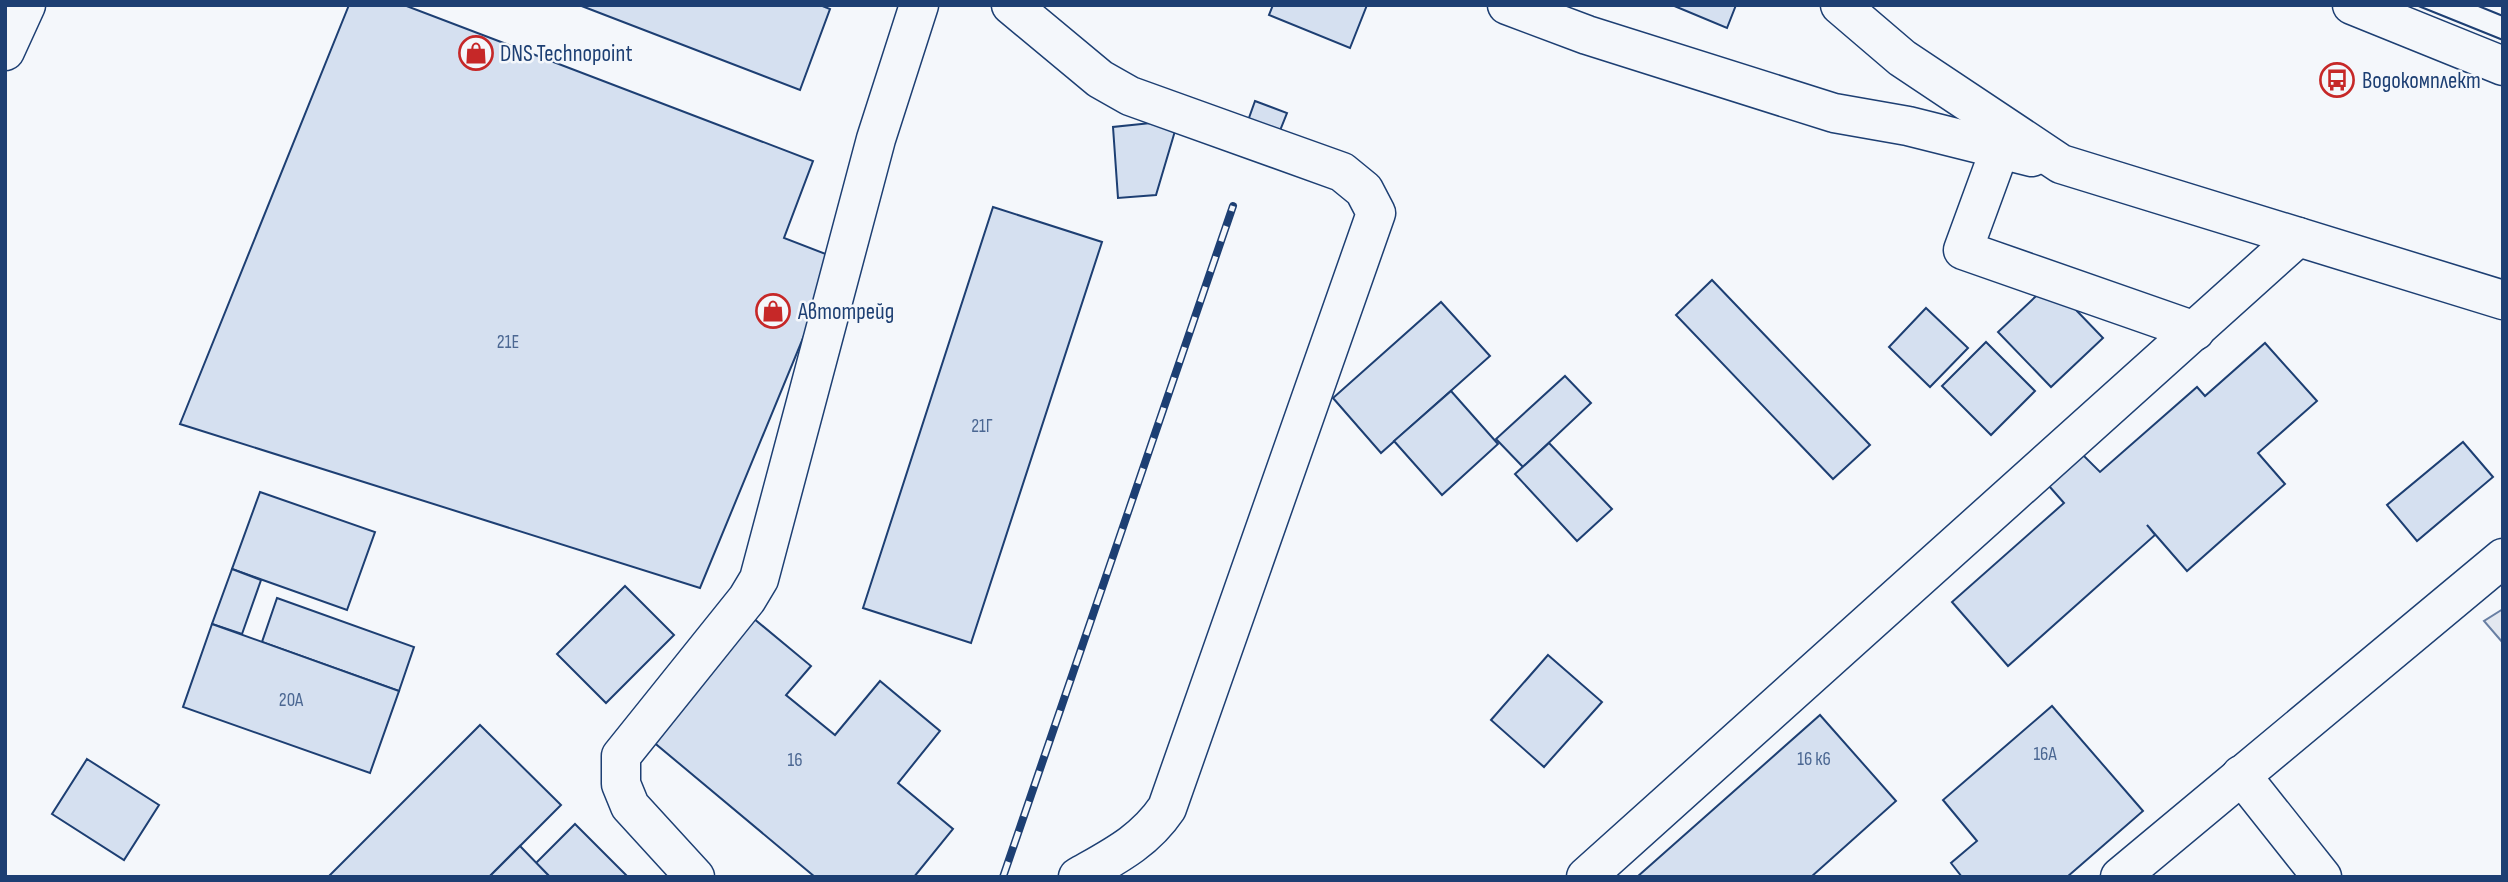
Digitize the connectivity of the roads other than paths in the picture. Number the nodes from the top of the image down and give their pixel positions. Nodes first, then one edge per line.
1 (26, 5) edge
2 (919, 5) edge
3 (1011, 5) edge
4 (1507, 5) edge
5 (1840, 5) edge
6 (2351, 5) edge
7 (5, 51) edge
8 (2503, 66) edge
9 (2000, 149) junction
10 (2061, 164) junction
11 (2298, 237) junction
12 (2503, 300) edge
13 (2194, 331) junction
14 (2503, 558) edge
15 (2241, 775) junction
16 (695, 877) edge
17 (1078, 877) edge
18 (1586, 877) edge
19 (2119, 877) edge
20 (2322, 877) edge

1 - 7 street
2 - 16 street
3 - 17 street
4 - 9 street
5 - 10 street
6 - 8 street
9 - 10 street
9 - 13 street
10 - 11 street
11 - 12 street
11 - 13 street
13 - 18 street
14 - 15 street
15 - 19 street
15 - 20 street

